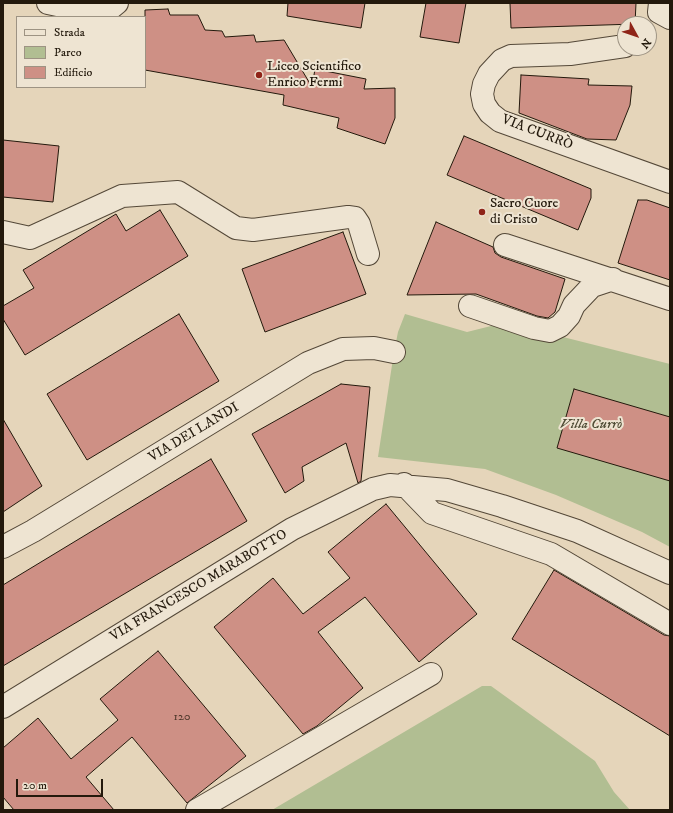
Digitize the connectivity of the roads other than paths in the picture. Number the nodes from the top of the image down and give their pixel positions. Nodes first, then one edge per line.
1 (48, 3) edge
2 (117, 3) edge
3 (617, 47) edge
4 (670, 182) edge
5 (3, 232) edge
6 (505, 245) dead end
7 (368, 254) dead end
8 (613, 279) junction
9 (670, 299) edge
10 (470, 306) dead end
11 (394, 352) dead end
12 (404, 484) junction
13 (3, 547) edge
14 (670, 573) edge
15 (670, 624) edge
16 (431, 674) dead end
17 (3, 706) edge
18 (196, 810) edge

1 - 2 street
3 - 4 street, VIA CURRÒ
5 - 7 street
6 - 8 street
8 - 9 street
8 - 10 street
11 - 13 street, VIA DEI LANDI
12 - 14 street, VIA FRANCESCO MARABOTTO
12 - 15 street
12 - 17 street, VIA FRANCESCO MARABOTTO
16 - 18 street

